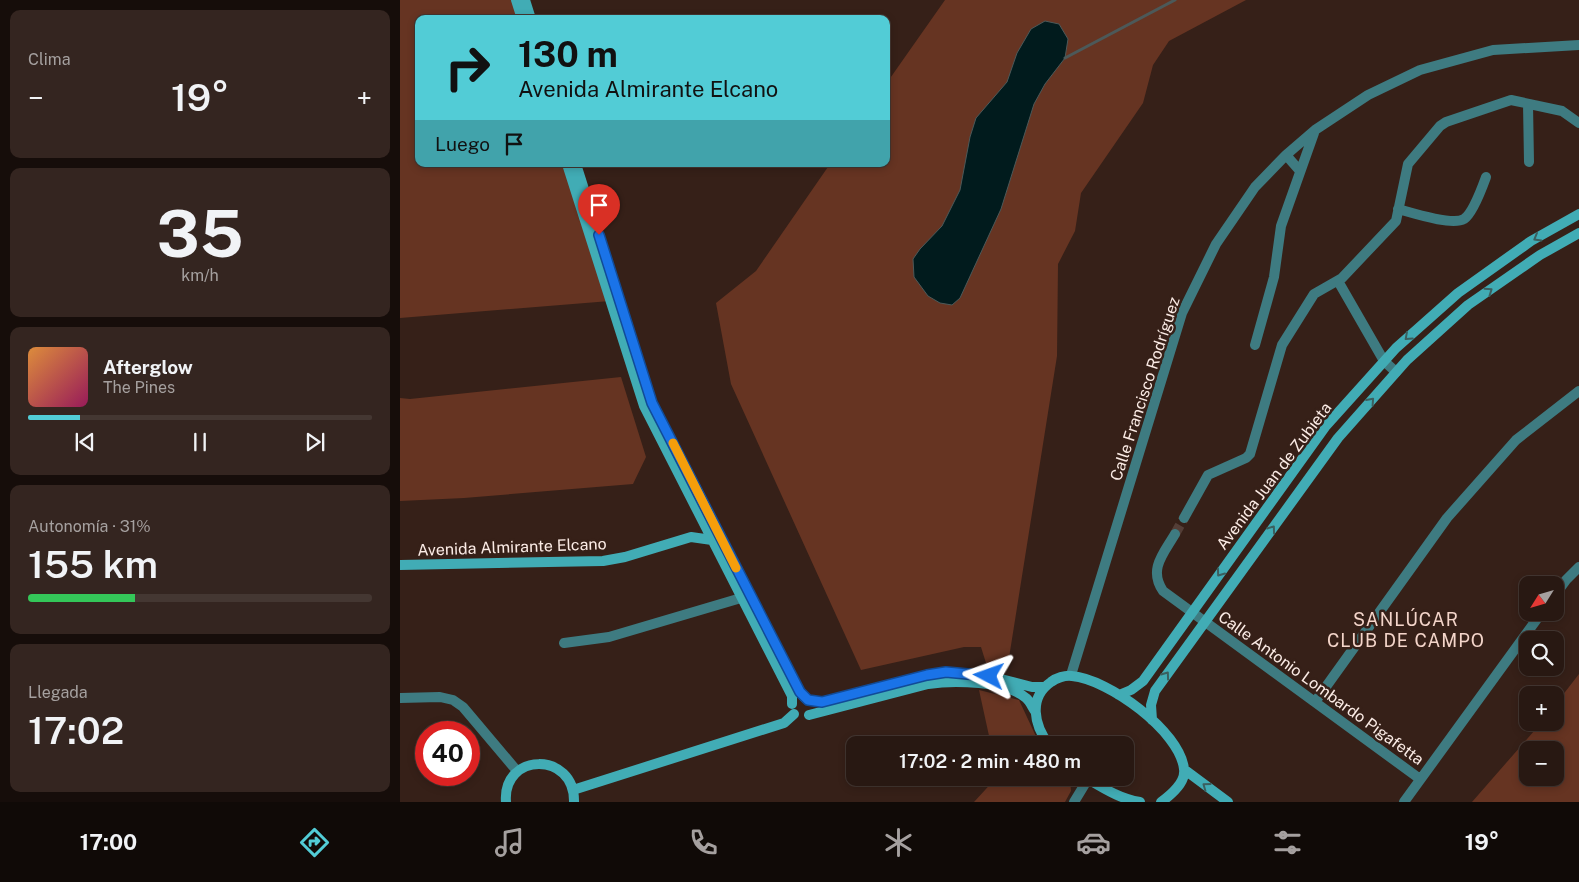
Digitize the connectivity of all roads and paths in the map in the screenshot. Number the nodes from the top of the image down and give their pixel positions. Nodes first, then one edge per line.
1 (516, 0) edge
2 (525, 0) edge
3 (521, 15) edge
4 (530, 15) edge
5 (1579, 44) edge
6 (1528, 104) junction
7 (1579, 123) edge
8 (1315, 130) junction
9 (1286, 155) junction
10 (1529, 162) dead end
11 (568, 167) edge
12 (577, 167) edge
13 (1300, 171) junction
14 (1486, 177) dead end
15 (1398, 209) junction
16 (1579, 214) edge
17 (1579, 233) edge
18 (1509, 257) junction
19 (1518, 271) junction
20 (1338, 281) junction
21 (1255, 345) dead end
22 (1384, 361) junction
23 (1396, 372) junction
24 (1579, 391) edge
25 (1184, 518) tunnel mouth
26 (1175, 534) tunnel mouth
27 (716, 538) junction
28 (400, 565) edge
29 (1579, 567) edge
30 (1564, 583) edge
31 (745, 596) junction
32 (1192, 612) junction
33 (1535, 621) edge
34 (1205, 622) junction
35 (564, 643) dead end
36 (1071, 676) junction
37 (1044, 687) junction
38 (1119, 695) junction
39 (400, 698) edge
40 (807, 699) junction
41 (1314, 702) junction
42 (793, 709) junction
43 (1035, 711) junction
44 (809, 715) junction
45 (1152, 720) junction
46 (1044, 736) edge
47 (1185, 770) junction
48 (517, 771) junction
49 (1420, 779) junction
50 (1083, 786) edge
51 (1100, 786) edge
52 (573, 790) junction
53 (506, 802) edge
54 (574, 802) edge
55 (1074, 802) edge
56 (1140, 802) edge
57 (1162, 802) edge
58 (1228, 802) edge
59 (1404, 802) edge

1 - 3 street
2 - 4 street
5 - 8 street, Calle Francisco Rodríguez
6 - 7 street
6 - 10 street
6 - 15 street
8 - 9 street, Calle Francisco Rodríguez
8 - 13 street
9 - 13 street
9 - 36 street, Calle Francisco Rodríguez
11 - 27 street
12 - 27 street
13 - 21 street
14 - 15 street
15 - 20 street
16 -> 18 street, Avenida Juan de Zubieta
17 - 19 street, Avenida Juan de Zubieta
18 - 19 street
18 -> 22 street, Avenida Juan de Zubieta
23 -> 19 street, Avenida Juan de Zubieta
20 - 22 street
20 - 25 street
22 - 23 street
22 -> 32 street, Avenida Juan de Zubieta
34 -> 23 street, Avenida Juan de Zubieta
24 - 41 street
26 - 32 street
27 - 28 street, Avenida Almirante Elcano
27 - 31 street
29 - 30 street
31 - 35 street
31 - 40 street
31 - 42 street
32 - 34 street
32 - 38 street, Avenida Juan de Zubieta
33 - 49 street
34 - 41 street, Calle Antonio Lombardo Pigafetta
45 -> 34 street, Avenida Juan de Zubieta
36 - 37 street
36 - 38 street
37 - 40 street
37 - 43 street
38 - 45 street
39 - 48 street
40 - 42 street
40 - 44 street
41 - 49 street, Calle Antonio Lombardo Pigafetta
42 - 44 street
42 - 52 street
43 - 44 street
43 - 46 street
45 - 47 street
47 - 57 street
58 -> 47 street
48 - 52 street
48 - 53 street
49 - 59 street
50 - 55 street
51 - 56 street
52 - 54 street

